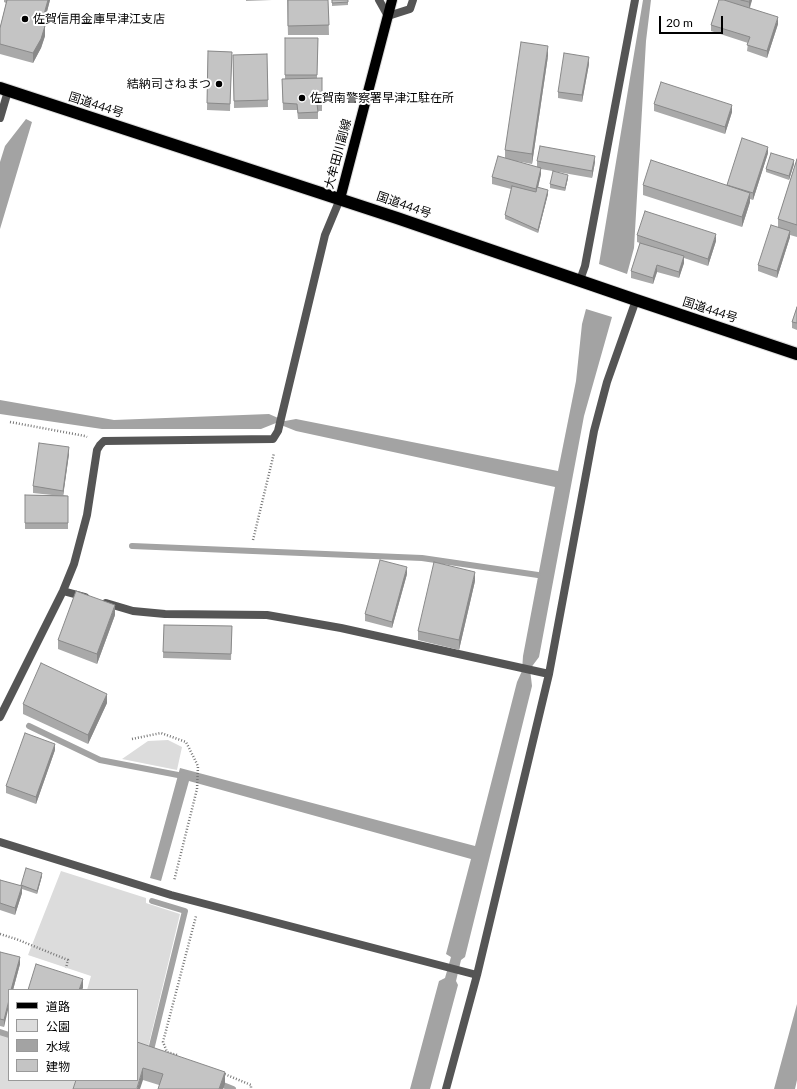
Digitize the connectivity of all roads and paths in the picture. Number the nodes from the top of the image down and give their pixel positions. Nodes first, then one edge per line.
1 (379, 0) edge
2 (392, 0) edge
3 (413, 0) edge
4 (635, 0) edge
5 (388, 16) junction
6 (4, 89) edge
7 (0, 118) edge
8 (340, 199) junction
9 (580, 280) junction
10 (636, 300) junction
11 (797, 354) edge
12 (10, 422) dead end
13 (273, 439) junction
14 (100, 444) junction
15 (253, 540) dead end
16 (63, 591) junction
17 (549, 674) junction
18 (0, 716) edge
19 (132, 739) dead end
20 (0, 842) edge
21 (171, 895) junction
22 (200, 902) junction
23 (0, 934) edge
24 (66, 968) dead end
25 (477, 975) junction
26 (181, 1057) edge
27 (216, 1071) edge
28 (251, 1089) edge
29 (446, 1089) edge

1 - 5 street
2 - 5 main road, 大牟田川副線
3 - 5 street
4 - 9 street
5 - 8 main road, 大牟田川副線
6 - 7 street
6 - 8 highway, 国道444号
8 - 9 highway, 国道444号
8 - 13 street
9 - 10 highway, 国道444号
10 - 11 highway, 国道444号
10 - 17 street
12 - 14 path
13 - 14 street
13 - 15 path
14 - 16 street
16 - 17 street
16 - 18 street
17 - 25 street
19 - 21 path
20 - 21 street
21 - 22 street
22 - 25 street
22 - 26 path
23 - 24 path
25 - 29 street
27 - 28 path

